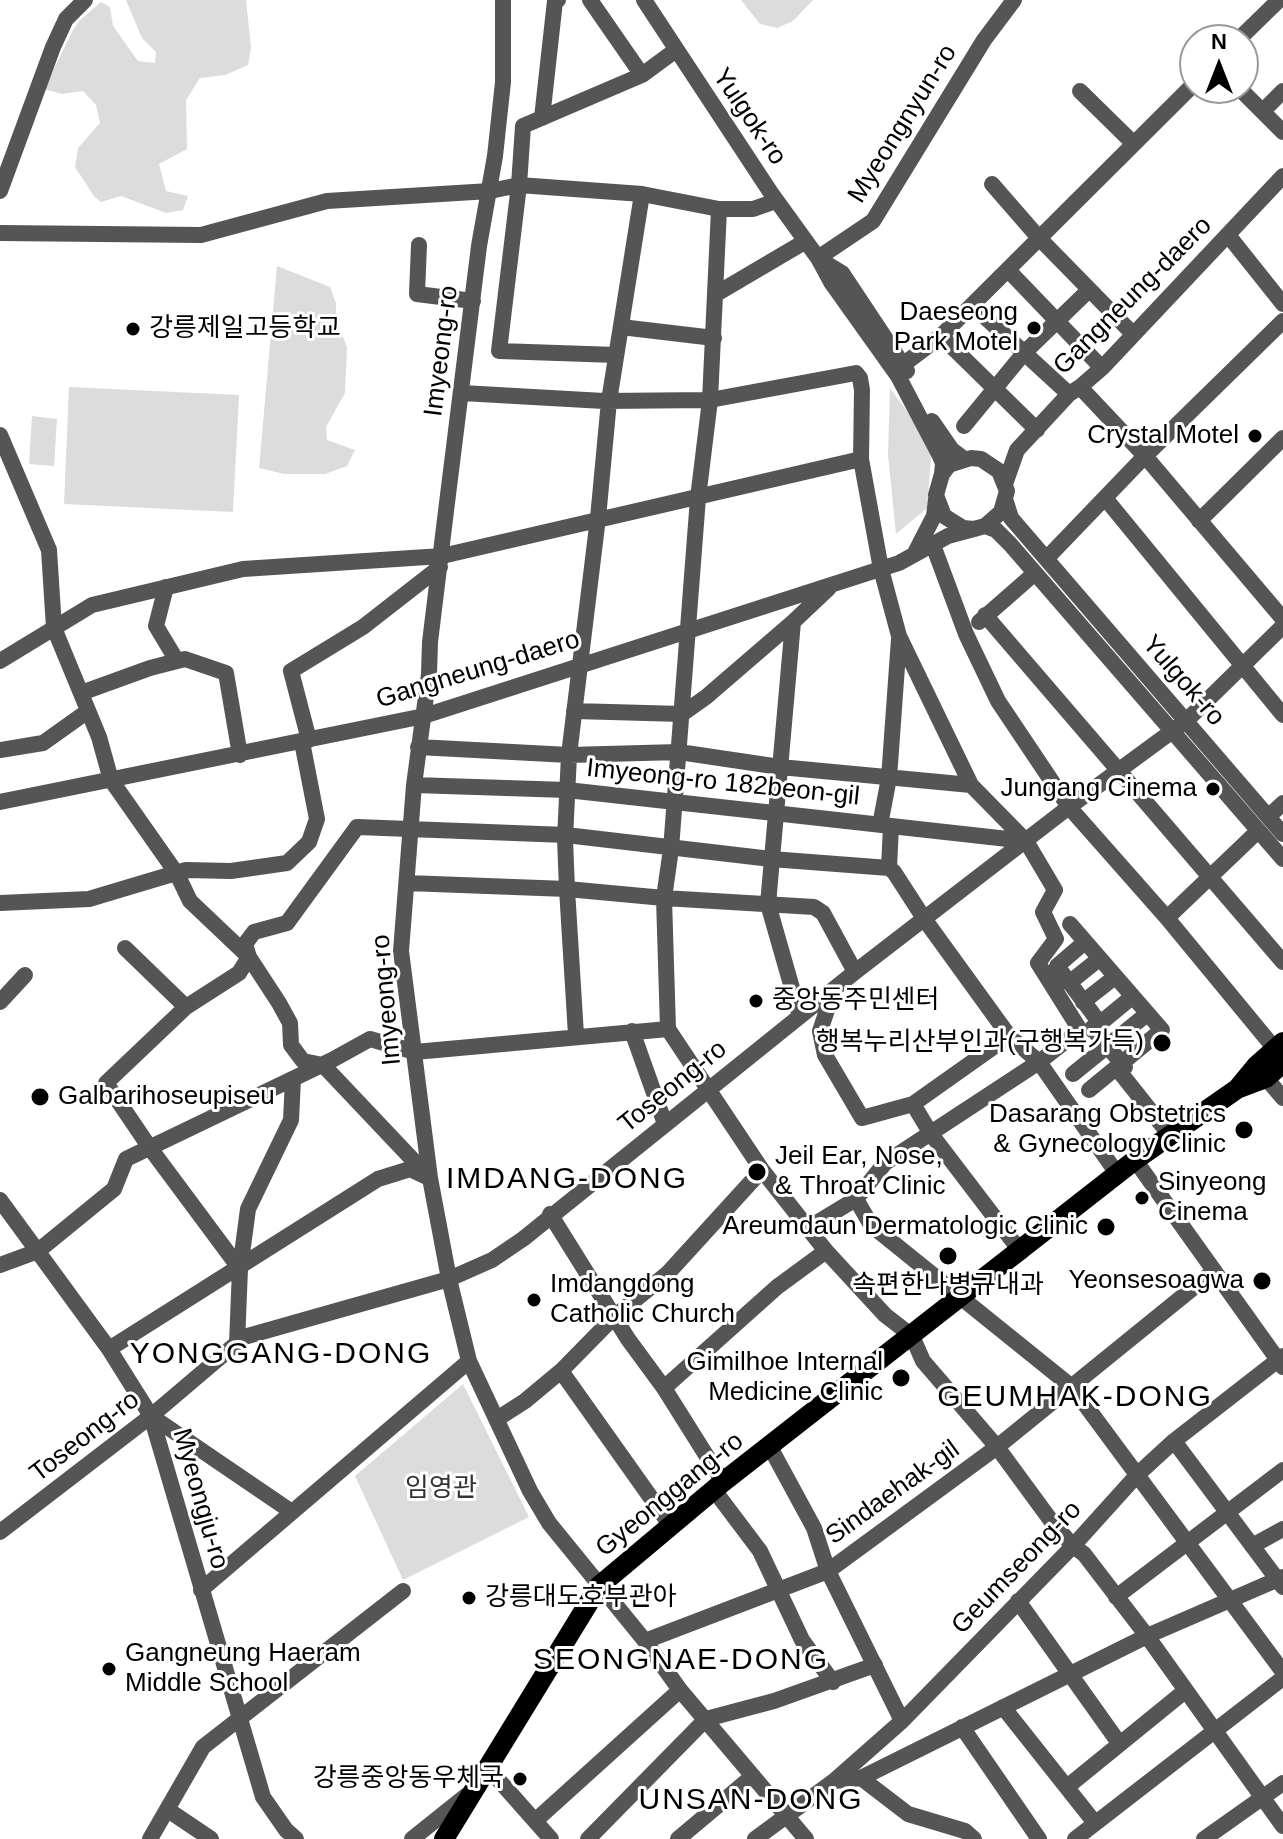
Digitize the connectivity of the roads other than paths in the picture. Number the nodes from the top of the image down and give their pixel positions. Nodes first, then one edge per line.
1 (85, 0) edge
2 (503, 0) edge
3 (558, 0) edge
4 (590, 0) edge
5 (644, 0) edge
6 (1014, 0) edge
7 (1279, 0) edge
8 (1254, 24) edge
9 (676, 50) junction
10 (642, 75) junction
11 (1080, 91) dead end
12 (1283, 91) edge
13 (1179, 99) edge
14 (1256, 104) edge
15 (1263, 111) junction
16 (542, 118) junction
17 (1283, 132) edge
18 (1134, 144) junction
19 (1283, 176) edge
20 (992, 184) dead end
21 (519, 185) junction
22 (0, 191) edge
23 (490, 191) junction
24 (642, 194) junction
25 (776, 201) junction
26 (719, 209) junction
27 (0, 233) edge
28 (1228, 235) junction
29 (1039, 238) junction
30 (806, 241) junction
31 (419, 245) dead end
32 (818, 258) junction
33 (1008, 270) junction
34 (1089, 290) junction
35 (716, 294) junction
36 (473, 301) junction
37 (1283, 304) edge
38 (972, 305) junction
39 (1058, 320) junction
40 (1283, 321) edge
41 (621, 327) junction
42 (1133, 334) junction
43 (941, 336) junction
44 (714, 338) junction
45 (1024, 353) junction
46 (616, 355) junction
47 (904, 364) junction
48 (1102, 368) junction
49 (993, 388) junction
50 (1075, 391) junction
51 (462, 393) junction
52 (710, 400) junction
53 (609, 401) junction
54 (964, 426) dead end
55 (1037, 430) junction
56 (0, 435) edge
57 (1283, 438) edge
58 (1017, 450) junction
59 (1145, 456) junction
60 (861, 459) junction
61 (973, 459) junction
62 (942, 474) junction
63 (1005, 484) junction
64 (936, 495) junction
65 (698, 498) junction
66 (1105, 498) junction
67 (1006, 502) junction
68 (598, 518) junction
69 (1199, 521) junction
70 (980, 527) junction
71 (933, 545) junction
72 (913, 556) junction
73 (1047, 558) junction
74 (441, 561) junction
75 (881, 569) junction
76 (1035, 573) junction
77 (832, 584) junction
78 (166, 587) junction
79 (985, 615) junction
80 (1283, 619) edge
81 (793, 622) junction
82 (1283, 626) edge
83 (54, 628) junction
84 (688, 633) junction
85 (966, 634) junction
86 (899, 636) junction
87 (0, 661) edge
88 (177, 661) junction
89 (1243, 663) junction
90 (579, 665) junction
91 (81, 693) junction
92 (88, 711) junction
93 (574, 711) junction
94 (682, 714) junction
95 (1283, 715) edge
96 (424, 716) junction
97 (1179, 727) junction
98 (305, 741) junction
99 (418, 747) junction
100 (0, 750) edge
101 (679, 752) junction
102 (240, 755) junction
103 (569, 755) junction
104 (780, 767) junction
105 (1120, 770) junction
106 (889, 778) junction
107 (111, 780) junction
108 (414, 785) junction
109 (971, 785) junction
110 (567, 790) junction
111 (0, 802) edge
112 (1283, 803) edge
113 (673, 804) junction
114 (1069, 807) junction
115 (776, 814) junction
116 (1269, 816) junction
117 (886, 825) junction
118 (411, 828) junction
119 (1258, 831) junction
120 (1283, 834) edge
121 (566, 835) junction
122 (1026, 841) junction
123 (671, 849) junction
124 (771, 859) junction
125 (1283, 859) edge
126 (889, 868) junction
127 (177, 874) junction
128 (1212, 878) junction
129 (407, 883) junction
130 (567, 889) junction
131 (664, 898) junction
132 (0, 903) edge
133 (768, 904) junction
134 (1167, 918) junction
135 (925, 920) junction
136 (1070, 924) dead end
137 (1085, 942) junction
138 (125, 948) dead end
139 (249, 957) junction
140 (1099, 959) junction
141 (1283, 962) edge
142 (855, 972) junction
143 (25, 975) dead end
144 (1115, 977) junction
145 (1069, 983) junction
146 (834, 991) junction
147 (1132, 997) junction
148 (0, 1002) edge
149 (1083, 1002) junction
150 (186, 1007) junction
151 (1147, 1014) junction
152 (800, 1016) junction
153 (668, 1029) junction
154 (1093, 1029) junction
155 (632, 1031) junction
156 (576, 1035) junction
157 (1009, 1036) junction
158 (1107, 1047) junction
159 (1280, 1051) edge
160 (415, 1052) junction
161 (1060, 1056) dead end
162 (1039, 1062) junction
163 (1122, 1063) junction
164 (323, 1065) junction
165 (1073, 1074) dead end
166 (1266, 1078) junction
167 (293, 1079) junction
168 (1237, 1089) junction
169 (1089, 1090) dead end
170 (707, 1091) junction
171 (1283, 1098) edge
172 (913, 1104) junction
173 (665, 1124) junction
174 (931, 1134) junction
175 (1169, 1134) junction
176 (150, 1148) junction
177 (1135, 1160) junction
178 (762, 1170) junction
179 (1118, 1175) junction
180 (430, 1178) junction
181 (856, 1199) junction
182 (0, 1200) edge
183 (550, 1214) junction
184 (808, 1228) junction
185 (38, 1251) junction
186 (826, 1251) junction
187 (1021, 1252) junction
188 (0, 1265) edge
189 (240, 1269) junction
190 (1214, 1271) junction
191 (449, 1279) junction
192 (961, 1298) junction
193 (614, 1317) junction
194 (912, 1336) junction
195 (237, 1343) junction
196 (109, 1349) junction
197 (469, 1361) junction
198 (1281, 1361) edge
199 (561, 1371) junction
200 (1072, 1387) junction
201 (664, 1388) junction
202 (151, 1416) junction
203 (497, 1419) junction
204 (1174, 1441) junction
205 (770, 1447) junction
206 (997, 1447) junction
207 (1283, 1470) edge
208 (1138, 1474) junction
209 (718, 1486) junction
210 (292, 1512) junction
211 (1226, 1512) junction
212 (671, 1526) junction
213 (1283, 1529) edge
214 (0, 1532) edge
215 (1186, 1543) junction
216 (1073, 1546) junction
217 (1252, 1546) junction
218 (828, 1571) junction
219 (1281, 1581) edge
220 (599, 1586) junction
221 (201, 1590) junction
222 (777, 1590) junction
223 (403, 1591) dead end
224 (1116, 1597) junction
225 (1018, 1601) junction
226 (1229, 1601) junction
227 (1147, 1636) junction
228 (645, 1641) junction
229 (875, 1665) junction
230 (1070, 1674) junction
231 (1283, 1675) edge
232 (833, 1682) junction
233 (680, 1690) junction
234 (1185, 1691) junction
235 (1003, 1707) junction
236 (239, 1718) junction
237 (706, 1719) junction
238 (902, 1721) junction
239 (962, 1727) junction
240 (1214, 1732) junction
241 (1119, 1743) junction
242 (488, 1768) junction
243 (753, 1776) junction
244 (861, 1778) junction
245 (834, 1781) junction
246 (1283, 1783) edge
247 (1067, 1787) junction
248 (473, 1790) junction
249 (1262, 1798) junction
250 (168, 1810) junction
251 (786, 1815) junction
252 (535, 1821) junction
253 (1095, 1823) junction
254 (1283, 1826) edge
255 (150, 1839) edge
256 (211, 1839) edge
257 (296, 1839) edge
258 (412, 1839) edge
259 (444, 1839) edge
260 (551, 1839) edge
261 (588, 1839) edge
262 (678, 1839) edge
263 (755, 1839) edge
264 (806, 1839) edge
265 (974, 1839) edge
266 (1039, 1839) edge
267 (1075, 1839) edge
268 (1204, 1839) edge

1 - 22 street
2 - 23 street, Imyeong-ro
3 - 16 street
4 - 10 street
5 - 9 street, Yulgok-ro
6 - 32 street, Myeongnyun-ro
7 - 8 street
9 - 10 street
9 - 25 street, Yulgok-ro
10 - 16 street
11 - 18 street
12 - 15 street
13 - 18 street
14 - 15 street
15 - 17 street
16 - 21 street
18 - 29 street
19 - 28 street, Gangneung-daero
20 - 29 street
21 - 23 street
21 - 24 street
21 - 46 street
23 - 27 street
23 - 36 street, Imyeong-ro
24 - 26 street
24 - 41 street
25 - 26 street
25 - 30 street, Yulgok-ro
26 - 35 street
28 - 37 street
28 - 42 street, Gangneung-daero
29 - 33 street
29 - 34 street
30 - 32 street, Yulgok-ro
30 - 35 street
31 - 36 street
32 - 47 street, Yulgok-ro
32 - 62 street, Yulgok-ro
33 - 38 street
33 - 39 street
34 - 39 street
34 - 42 street
35 - 44 street
36 - 51 street, Imyeong-ro
38 - 43 street
38 - 45 street
39 - 45 street
39 - 48 street
40 - 59 street
41 - 44 street
41 - 46 street
42 - 48 street, Gangneung-daero
43 - 47 street
43 - 49 street
44 - 52 street
45 - 49 street
45 - 50 street
46 - 53 street
47 - 61 street, Yulgok-ro
48 - 50 street, Gangneung-daero
49 - 54 street
49 - 55 street
50 - 55 street, Gangneung-daero
50 - 59 street
51 - 53 street
51 - 74 street, Imyeong-ro
52 - 53 street
52 - 60 street
52 - 65 street
53 - 68 street
55 - 58 street, Gangneung-daero
56 - 83 street
57 - 69 street
58 - 61 street
58 - 63 street
59 - 66 street
59 - 69 street
60 - 65 street
60 - 75 street
61 - 62 street
61 - 63 street
62 - 64 street
63 - 67 street
64 - 70 street
64 - 72 street
65 - 68 street
65 - 84 street
66 - 73 street
66 - 89 street
67 - 70 street
67 - 73 street, Yulgok-ro
68 - 74 street
68 - 90 street
69 - 80 street
70 - 71 street, Gangneung-daero
70 - 76 street
71 - 72 street, Gangneung-daero
71 - 85 street
72 - 75 street, Gangneung-daero
73 - 97 street, Yulgok-ro
74 - 78 street
74 - 96 street, Imyeong-ro
74 - 98 street
75 - 77 street, Gangneung-daero
75 - 86 street
76 - 79 street
76 - 97 street
77 - 81 street
77 - 84 street, Gangneung-daero
78 - 83 street
78 - 88 street
79 - 85 street
79 - 105 street
81 - 94 street
81 - 104 street
82 - 89 street, Toseong-ro
83 - 87 street
83 - 91 street
84 - 90 street, Gangneung-daero
84 - 94 street
85 - 114 street
86 - 106 street
86 - 109 street
88 - 91 street
88 - 102 street
89 - 95 street
89 - 97 street, Toseong-ro
90 - 93 street
90 - 96 street, Gangneung-daero
91 - 92 street
92 - 100 street
92 - 107 street
93 - 94 street
93 - 103 street
94 - 101 street
96 - 98 street, Gangneung-daero
96 - 99 street, Imyeong-ro
97 - 105 street, Toseong-ro
97 - 116 street, Yulgok-ro
97 - 119 street
98 - 102 street, Gangneung-daero
98 - 127 street
99 - 103 street
99 - 108 street, Imyeong-ro
101 - 103 street
101 - 104 street
101 - 113 street
102 - 107 street, Gangneung-daero
103 - 110 street
104 - 106 street
104 - 115 street
105 - 114 street, Toseong-ro
105 - 128 street
106 - 109 street
106 - 117 street
107 - 111 street, Gangneung-daero
107 - 127 street
108 - 110 street, Imyeong-ro 182beon-gil
108 - 118 street, Imyeong-ro
109 - 122 street
110 - 113 street, Imyeong-ro 182beon-gil
110 - 121 street
112 - 116 street
113 - 115 street, Imyeong-ro 182beon-gil
113 - 123 street
114 - 122 street, Toseong-ro
114 - 134 street
115 - 117 street, Imyeong-ro 182beon-gil
115 - 124 street
116 - 120 street, Yulgok-ro
117 - 122 street, Imyeong-ro 182beon-gil
117 - 126 street
118 - 121 street
118 - 129 street, Imyeong-ro
118 - 139 street
119 - 125 street
119 - 128 street
121 - 123 street
121 - 130 street
122 - 135 street, Toseong-ro
122 - 162 street
123 - 124 street
123 - 131 street
124 - 126 street
124 - 133 street
126 - 135 street
127 - 132 street
127 - 139 street
128 - 134 street
128 - 141 street
129 - 130 street
129 - 160 street, Imyeong-ro
130 - 131 street
130 - 156 street
131 - 133 street
131 - 153 street
133 - 142 street
133 - 152 street
134 - 159 street
135 - 142 street, Toseong-ro
135 - 157 street
136 - 137 street
137 - 140 street
137 - 145 street
138 - 150 street
139 - 150 street
139 - 164 street
140 - 144 street
140 - 145 street
142 - 146 street, Toseong-ro
143 - 148 street
144 - 147 street
144 - 149 street
145 - 149 street
146 - 152 street, Toseong-ro
146 - 172 street
147 - 151 street
147 - 154 street
149 - 154 street
150 - 176 street
151 - 158 street
151 - 163 street
152 - 170 street, Toseong-ro
153 - 155 street
153 - 170 street
154 - 158 street
154 - 161 street
155 - 156 street
155 - 173 street
156 - 160 street
157 - 162 street
157 - 172 street
158 - 163 street
158 - 165 street
159 - 166 main road, Gyeonggang-ro
159 - 168 main road, Gyeonggang-ro
160 - 164 street
160 - 180 street, Imyeong-ro
162 - 174 street
162 - 179 street
163 - 169 street
163 - 175 street
164 - 167 street
164 - 180 street
166 - 168 main road, Gyeonggang-ro
166 - 171 street
167 - 176 street
167 - 189 street
168 - 175 main road, Gyeonggang-ro
170 - 173 street, Toseong-ro
170 - 178 street
172 - 174 street
173 - 183 street, Toseong-ro
174 - 181 street
174 - 187 street
175 - 177 main road, Gyeonggang-ro
176 - 185 street
176 - 189 street
177 - 179 main road, Gyeonggang-ro
177 - 190 street
178 - 184 street
178 - 193 street
179 - 187 main road, Gyeonggang-ro
180 - 189 street
180 - 191 street, Imyeong-ro
181 - 184 street
181 - 192 street
182 - 185 street, Myeongju-ro
183 - 191 street, Toseong-ro
183 - 193 street
184 - 186 street
185 - 188 street
185 - 196 street, Myeongju-ro
186 - 194 street
186 - 201 street
187 - 192 main road, Gyeonggang-ro
189 - 195 street
189 - 196 street
190 - 198 street
190 - 200 street, Sindaehak-gil
191 - 195 street, Toseong-ro
191 - 197 street, Imyeong-ro
192 - 194 main road, Gyeonggang-ro
192 - 200 street
193 - 199 street
193 - 201 street
194 - 205 main road, Gyeonggang-ro
194 - 206 street
195 - 202 street, Toseong-ro
196 - 202 street, Myeongju-ro
197 - 203 street, Imyeong-ro
197 - 210 street
198 - 204 street, Geumseong-ro
199 - 203 street
199 - 212 street
200 - 206 street, Sindaehak-gil
200 - 208 street
201 - 209 street
202 - 210 street
202 - 214 street, Toseong-ro
202 - 221 street, Myeongju-ro
203 - 220 street, Imyeong-ro
204 - 208 street, Geumseong-ro
204 - 211 street
205 - 209 main road, Gyeonggang-ro
205 - 218 street
206 - 216 street
206 - 218 street, Sindaehak-gil
207 - 211 street
208 - 215 street
208 - 216 street, Geumseong-ro
209 - 212 main road, Gyeonggang-ro
209 - 222 street
210 - 221 street
211 - 215 street
211 - 217 street
212 - 220 main road, Gyeonggang-ro
213 - 217 street
215 - 224 street
215 - 226 street
216 - 224 street
216 - 225 street, Geumseong-ro
217 - 219 street
218 - 222 street, Sindaehak-gil
218 - 229 street
219 - 226 street
220 - 228 street, Imyeong-ro
220 - 242 main road, Gyeonggang-ro
221 - 236 street, Myeongju-ro
222 - 228 street, Sindaehak-gil
222 - 232 street
223 - 236 street
224 - 227 street
225 - 230 street
225 - 238 street, Geumseong-ro
226 - 227 street
226 - 231 street
227 - 230 street
227 - 234 street
228 - 233 street, Imyeong-ro
229 - 232 street
229 - 238 street
230 - 235 street
230 - 241 street
231 - 240 street
232 - 237 street
233 - 237 street, Imyeong-ro
233 - 252 street
234 - 240 street
234 - 241 street
235 - 239 street
235 - 247 street
236 - 250 street
236 - 257 street, Myeongju-ro
237 - 243 street, Imyeong-ro
237 - 261 street
238 - 245 street, Geumseong-ro
239 - 244 street
239 - 266 street
240 - 249 street
240 - 253 street
241 - 247 street
242 - 248 main road, Gyeonggang-ro
242 - 252 street
243 - 251 street, Imyeong-ro
243 - 262 street
244 - 245 street
244 - 265 street
245 - 251 street, Geumseong-ro
246 - 249 street
247 - 253 street
248 - 258 street
248 - 259 main road, Gyeonggang-ro
249 - 254 street
249 - 268 street
250 - 255 street
250 - 256 street
251 - 263 street, Geumseong-ro
251 - 264 street, Imyeong-ro
252 - 260 street
253 - 267 street

